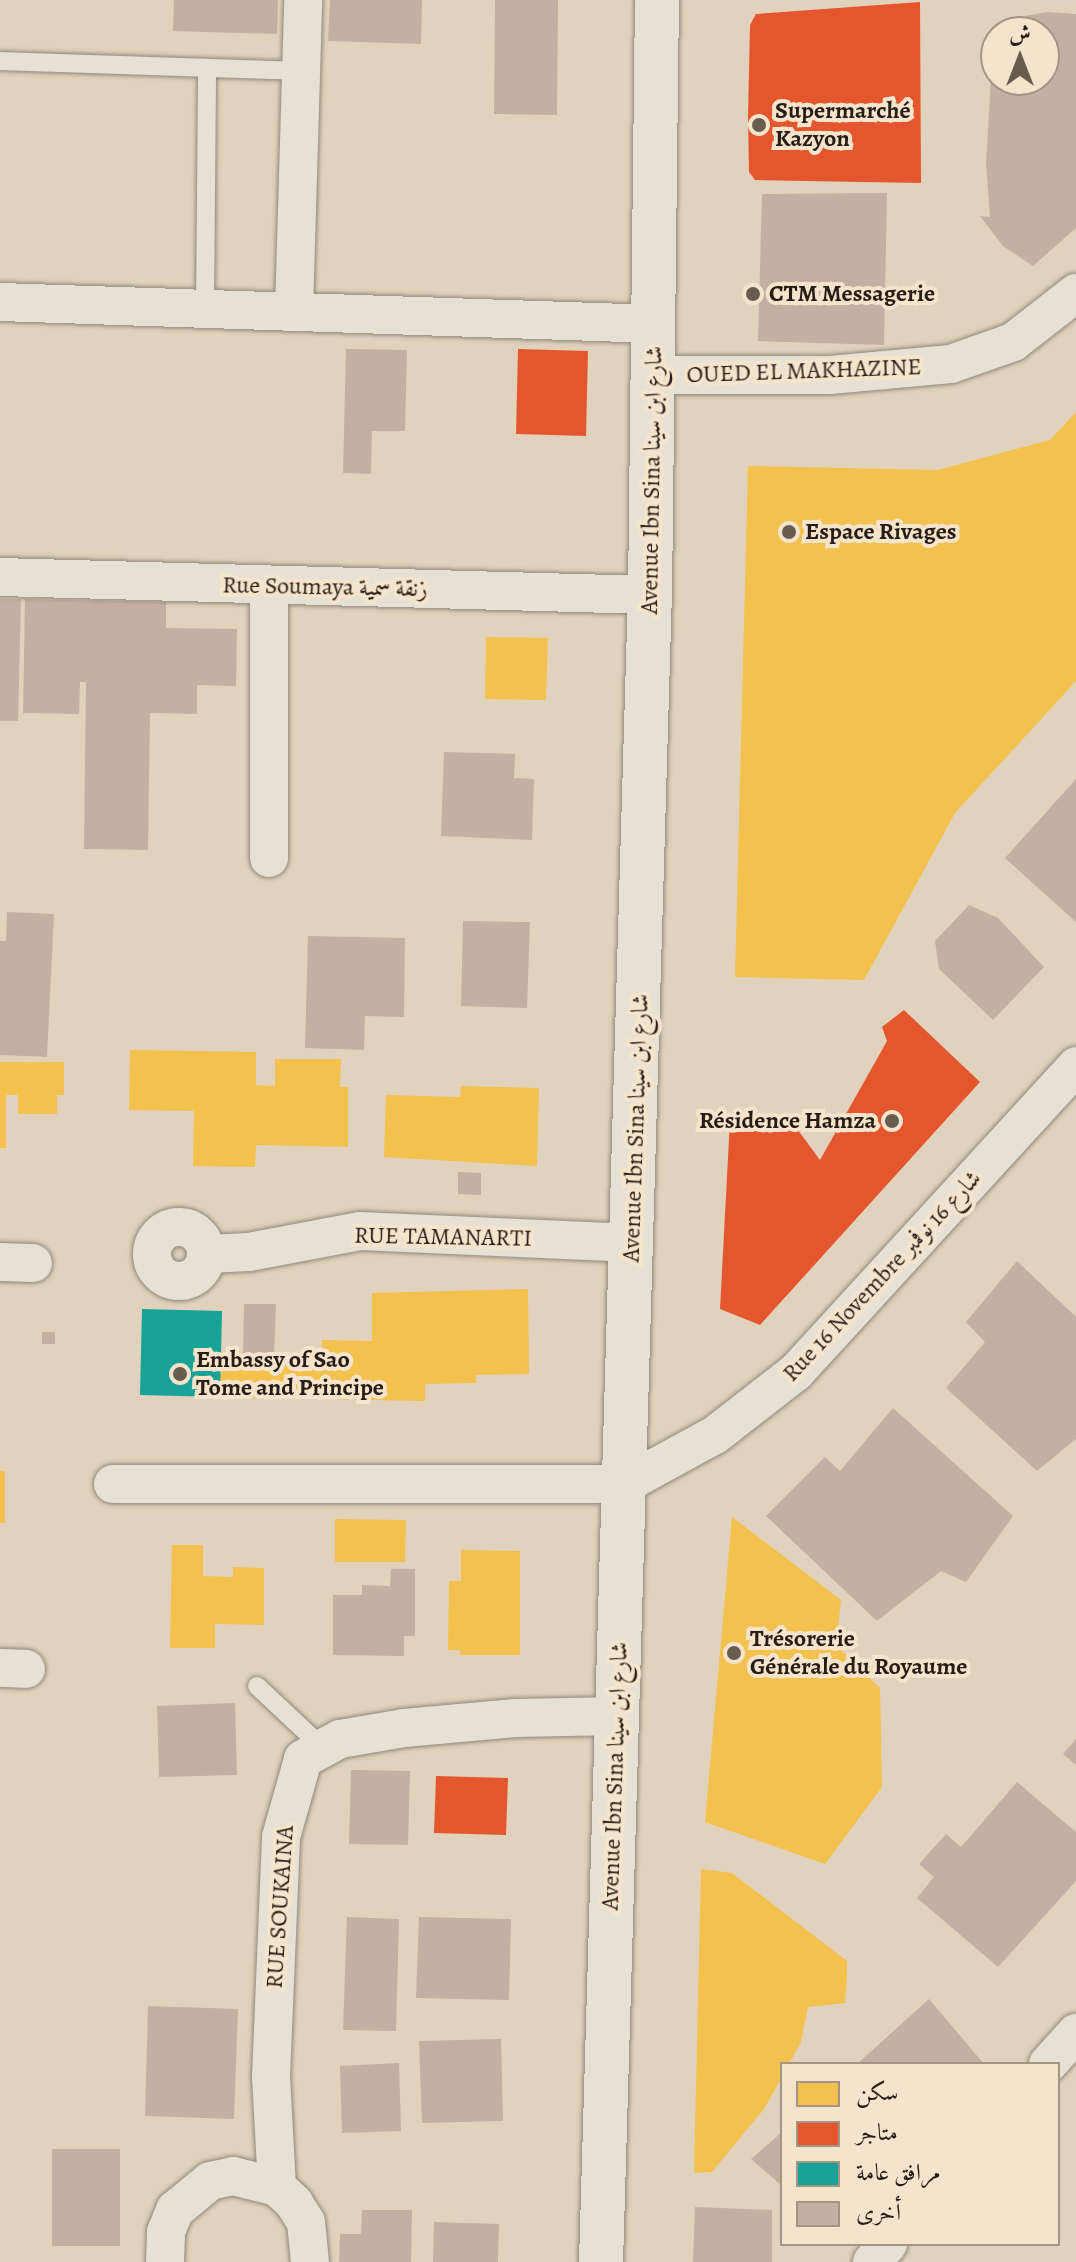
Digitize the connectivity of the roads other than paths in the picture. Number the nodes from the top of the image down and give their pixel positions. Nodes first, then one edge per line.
1 (303, 0) edge
2 (657, 0) edge
3 (0, 61) edge
4 (207, 70) junction
5 (301, 71) junction
6 (1076, 293) edge
7 (0, 302) edge
8 (205, 309) junction
9 (294, 311) junction
10 (655, 324) junction
11 (655, 375) junction
12 (0, 577) edge
13 (269, 586) junction
14 (650, 595) junction
15 (269, 858) dead end
16 (1076, 1066) edge
17 (633, 1243) junction
18 (207, 1254) dead end
19 (113, 1484) dead end
20 (625, 1484) junction
21 (257, 1686) dead end
22 (618, 1716) junction
23 (321, 1746) junction
24 (1076, 2033) edge
25 (1050, 2062) edge
26 (277, 2187) junction
27 (886, 2246) edge
28 (599, 2260) edge
29 (165, 2262) edge
30 (310, 2262) edge
31 (872, 2262) edge

1 - 5 street
2 - 10 main road, Avenue Ibn Sina شارع ابن سينا
3 - 4 lane
4 - 5 lane
4 - 8 lane
5 - 9 street
6 - 11 street, OUED EL MAKHAZINE
7 - 8 street
8 - 9 street
9 - 10 street
10 - 11 main road, Avenue Ibn Sina شارع ابن سينا
11 - 14 main road, Avenue Ibn Sina شارع ابن سينا
12 - 13 street, Rue Soumaya زنقة سمية
13 - 14 street, Rue Soumaya زنقة سمية
13 - 15 street
14 - 17 main road, Avenue Ibn Sina شارع ابن سينا
16 - 20 street, Rue 16 Novembre شارع 16 نوفمبر
17 - 18 street, RUE TAMANARTI
17 - 20 main road, Avenue Ibn Sina شارع ابن سينا
19 - 20 street
20 - 22 main road, Avenue Ibn Sina شارع ابن سينا
21 - 23 lane
22 - 23 street
22 - 28 main road, Avenue Ibn Sina شارع ابن سينا
23 - 26 street, RUE SOUKAINA
24 - 25 street
26 - 29 street
26 - 30 street
27 - 31 street

